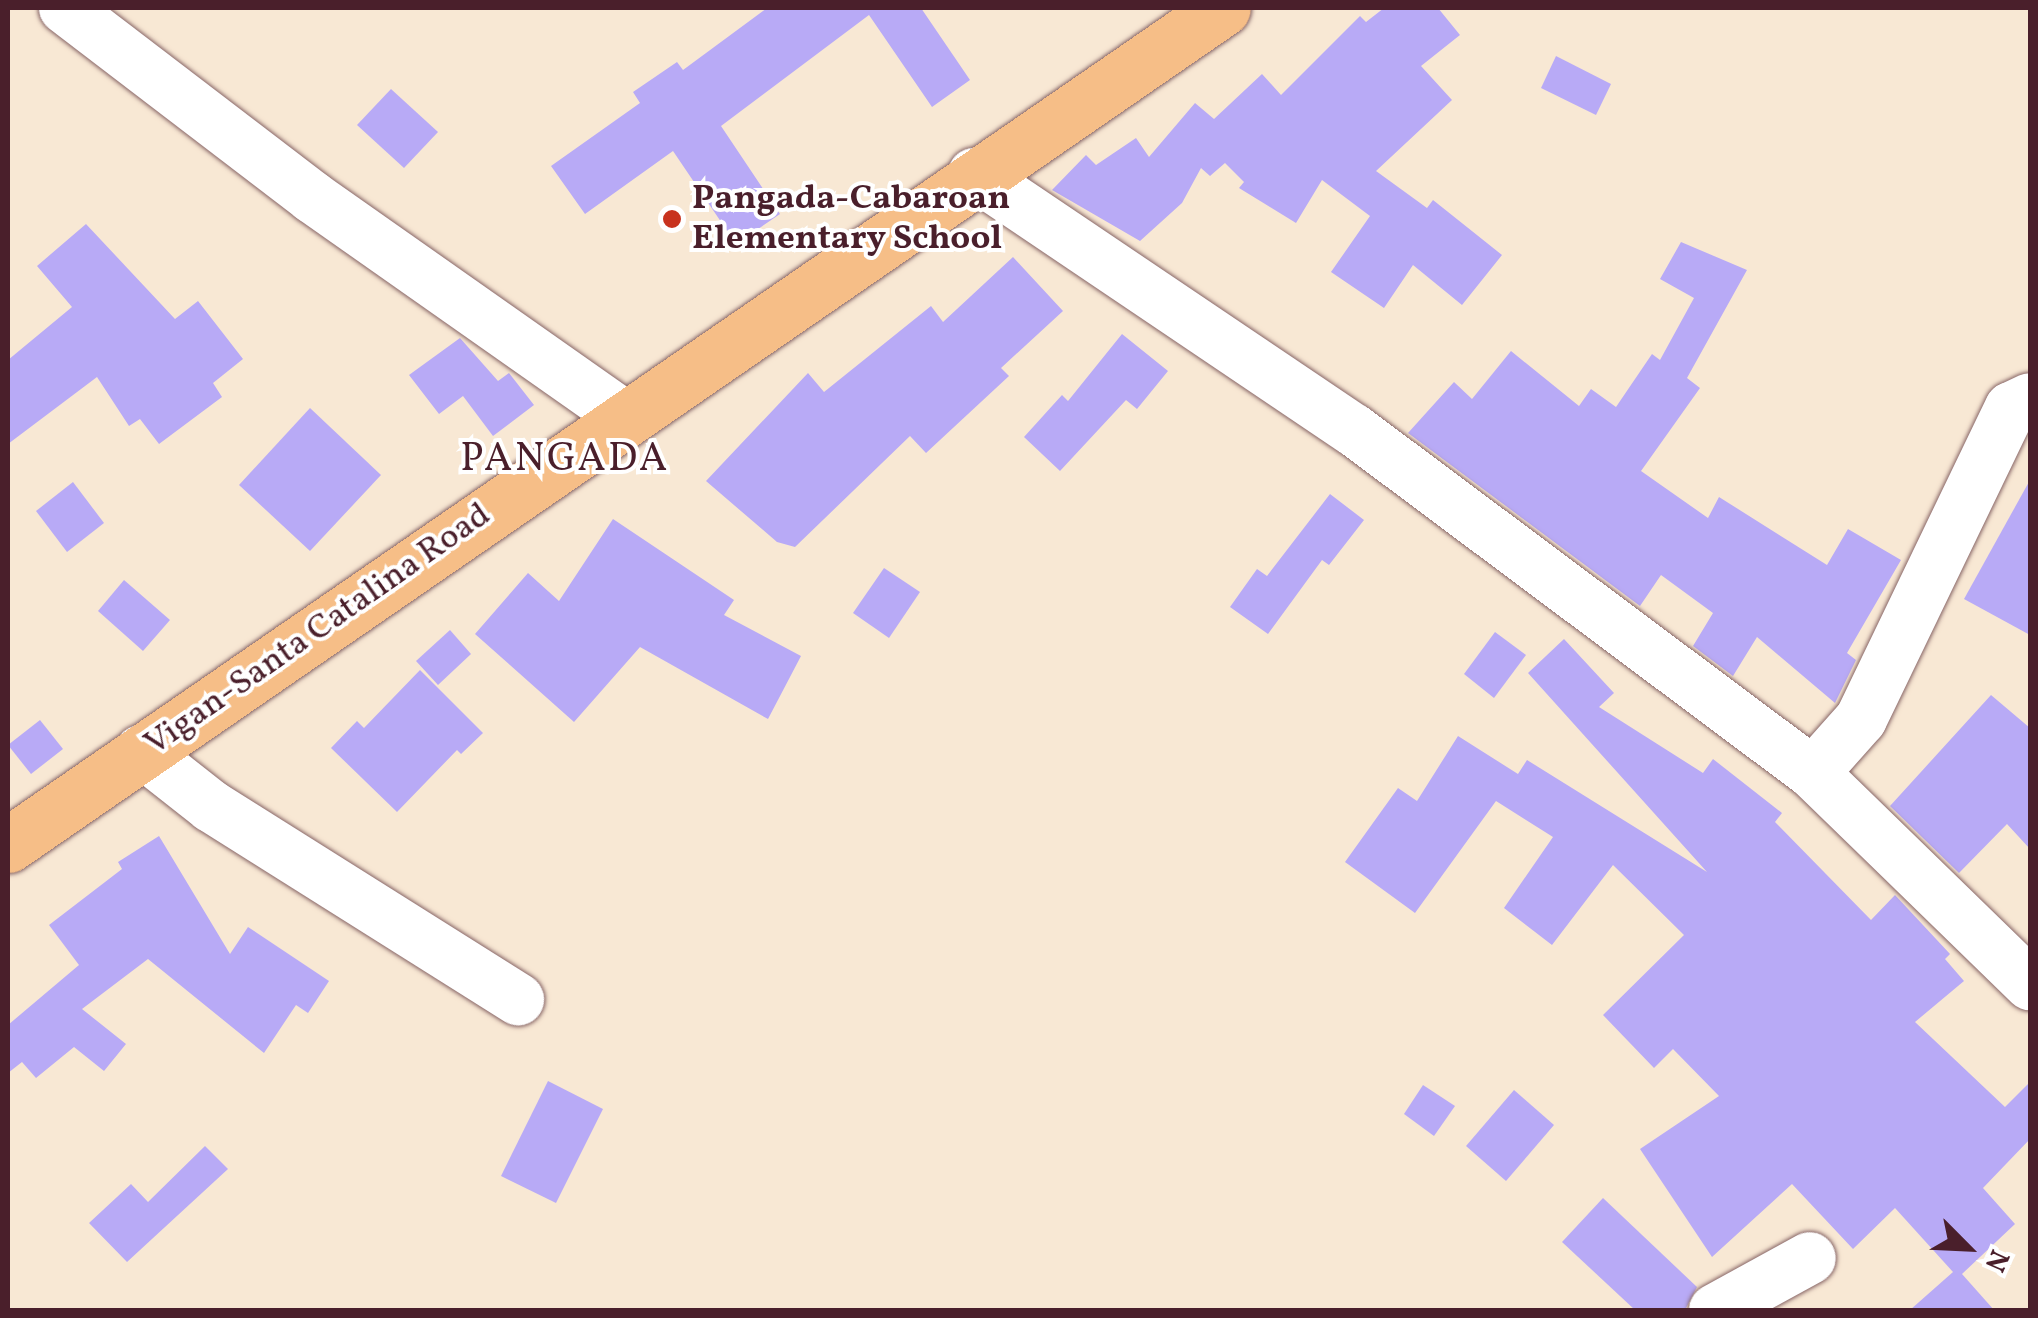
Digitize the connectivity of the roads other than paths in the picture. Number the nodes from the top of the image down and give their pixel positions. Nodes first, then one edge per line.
1 (65, 8) edge
2 (1223, 8) edge
3 (974, 174) junction
4 (2030, 399) edge
5 (626, 418) junction
6 (141, 752) junction
7 (1814, 773) junction
8 (8, 845) edge
9 (2030, 984) edge
10 (518, 1000) dead end
11 (1810, 1258) dead end
12 (1715, 1310) edge

1 - 5 street
2 - 3 main road, Vigan-Santa Catalina Road
3 - 5 main road, Vigan-Santa Catalina Road
3 - 7 street
4 - 7 street
5 - 6 main road, Vigan-Santa Catalina Road
6 - 8 main road, Vigan-Santa Catalina Road
6 - 10 street
7 - 9 street
11 - 12 street

